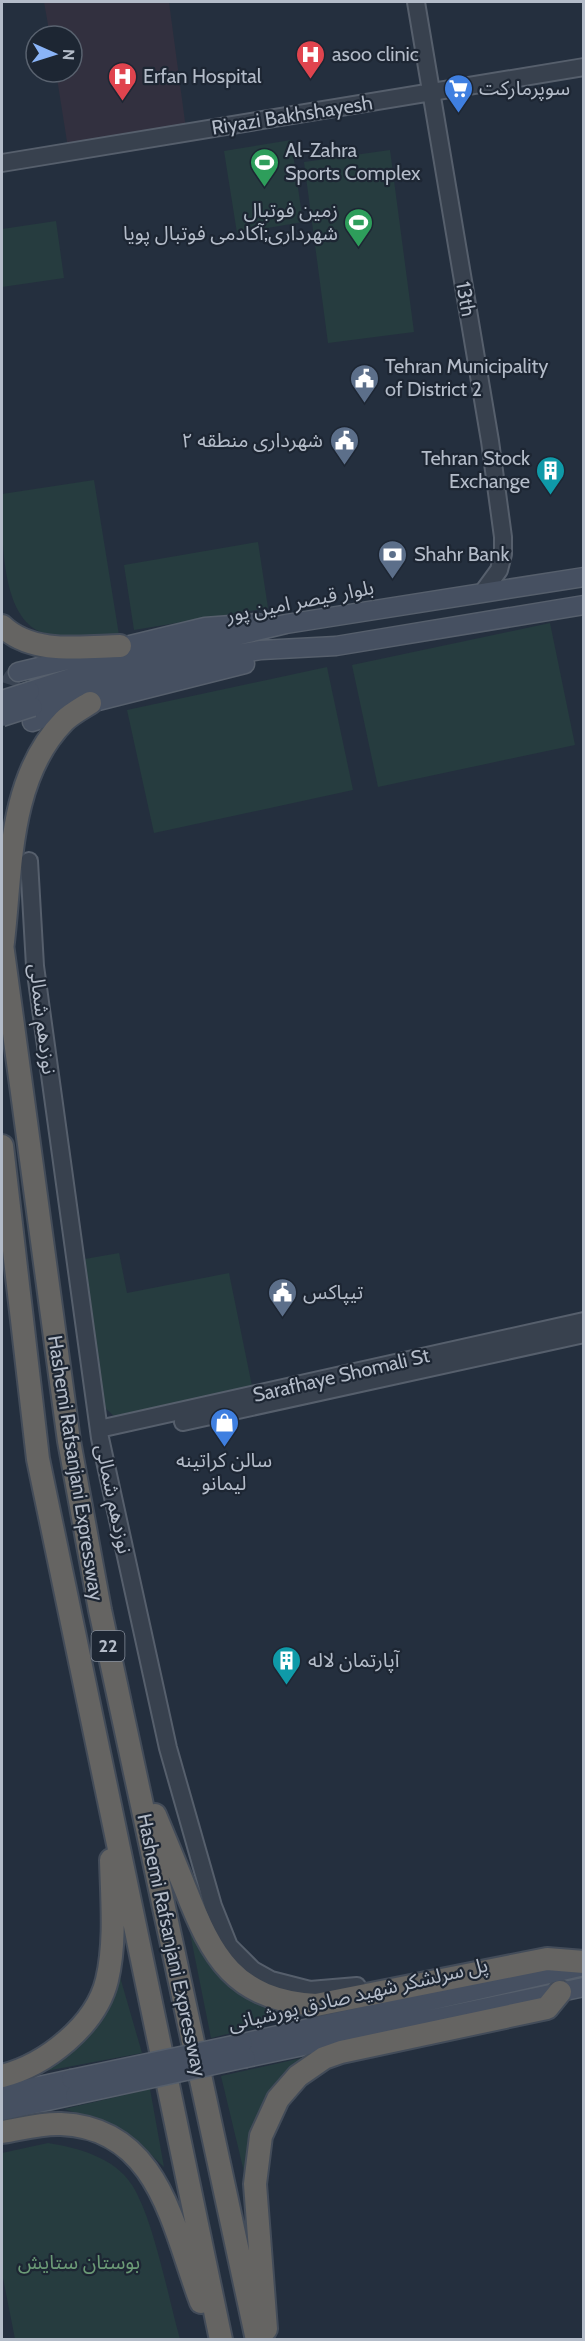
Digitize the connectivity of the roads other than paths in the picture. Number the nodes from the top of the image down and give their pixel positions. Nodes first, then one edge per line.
1 (416, 2) edge
2 (584, 67) edge
3 (430, 92) junction
4 (2, 163) edge
5 (584, 577) edge
6 (483, 592) junction
7 (584, 605) edge
8 (286, 624) junction
9 (2, 626) edge
10 (120, 646) junction
11 (297, 648) junction
12 (18, 672) dead end
13 (2, 700) edge
14 (90, 703) junction
15 (32, 707) junction
16 (2, 717) edge
17 (29, 861) dead end
18 (2, 944) edge
19 (2, 950) edge
20 (2, 1146) edge
21 (584, 1321) edge
22 (584, 1334) edge
23 (100, 1434) junction
24 (134, 1762) junction
25 (109, 1802) junction
26 (584, 1964) edge
27 (396, 1978) dead end
28 (584, 1987) edge
29 (560, 1992) junction
30 (244, 2051) junction
31 (2, 2076) edge
32 (73, 2087) junction
33 (2, 2094) edge
34 (2, 2112) edge
35 (2, 2132) edge
36 (216, 2340) edge
37 (221, 2340) edge
38 (257, 2340) edge
39 (267, 2340) edge

1 - 3 street, 13th
2 - 3 street, Riyazi Bakhshayesh
3 - 4 street, Riyazi Bakhshayesh
3 - 6 street, 13th
5 - 6 main road, بلوار قیصر امین پور
6 - 8 main road, بلوار قیصر امین پور
7 - 11 main road, بلوار قیصر امین پور
8 - 10 main road
8 - 15 main road, بلوار قیصر امین پور
9 - 10 highway
10 - 12 main road
11 - 14 main road
11 - 15 main road, بلوار قیصر امین پور
13 - 15 main road, bridge
14 - 15 main road
14 - 19 highway
15 - 16 main road, bridge
17 - 23 street, نوزدهم شمالی
18 - 19 highway, Hashemi Rafsanjani Expressway / 22
19 - 24 highway, Hashemi Rafsanjani Expressway / 22
20 - 25 highway, Hashemi Rafsanjani Expressway / 22
21 - 23 street, Sarafhaye Shomali St
22 - 23 street, Sarafhaye Shomali St
23 - 27 street, نوزدهم شمالی
24 - 26 highway
24 - 38 highway, Hashemi Rafsanjani Expressway / 22
25 - 31 highway
25 - 37 highway, Hashemi Rafsanjani Expressway / 22
26 - 30 main road, پل سرلشکر شهید صادق پورشیانی
28 - 29 main road, پل سرلشکر شهید صادق پورشیانی
29 - 30 main road, پل سرلشکر شهید صادق پورشیانی
29 - 39 highway
30 - 32 main road, پل سرلشکر شهید صادق پورشیانی, bridge
32 - 33 main road, پل سرلشکر شهید صادق پورشیانی
32 - 34 main road, پل سرلشکر شهید صادق پورشیانی
35 - 36 highway

